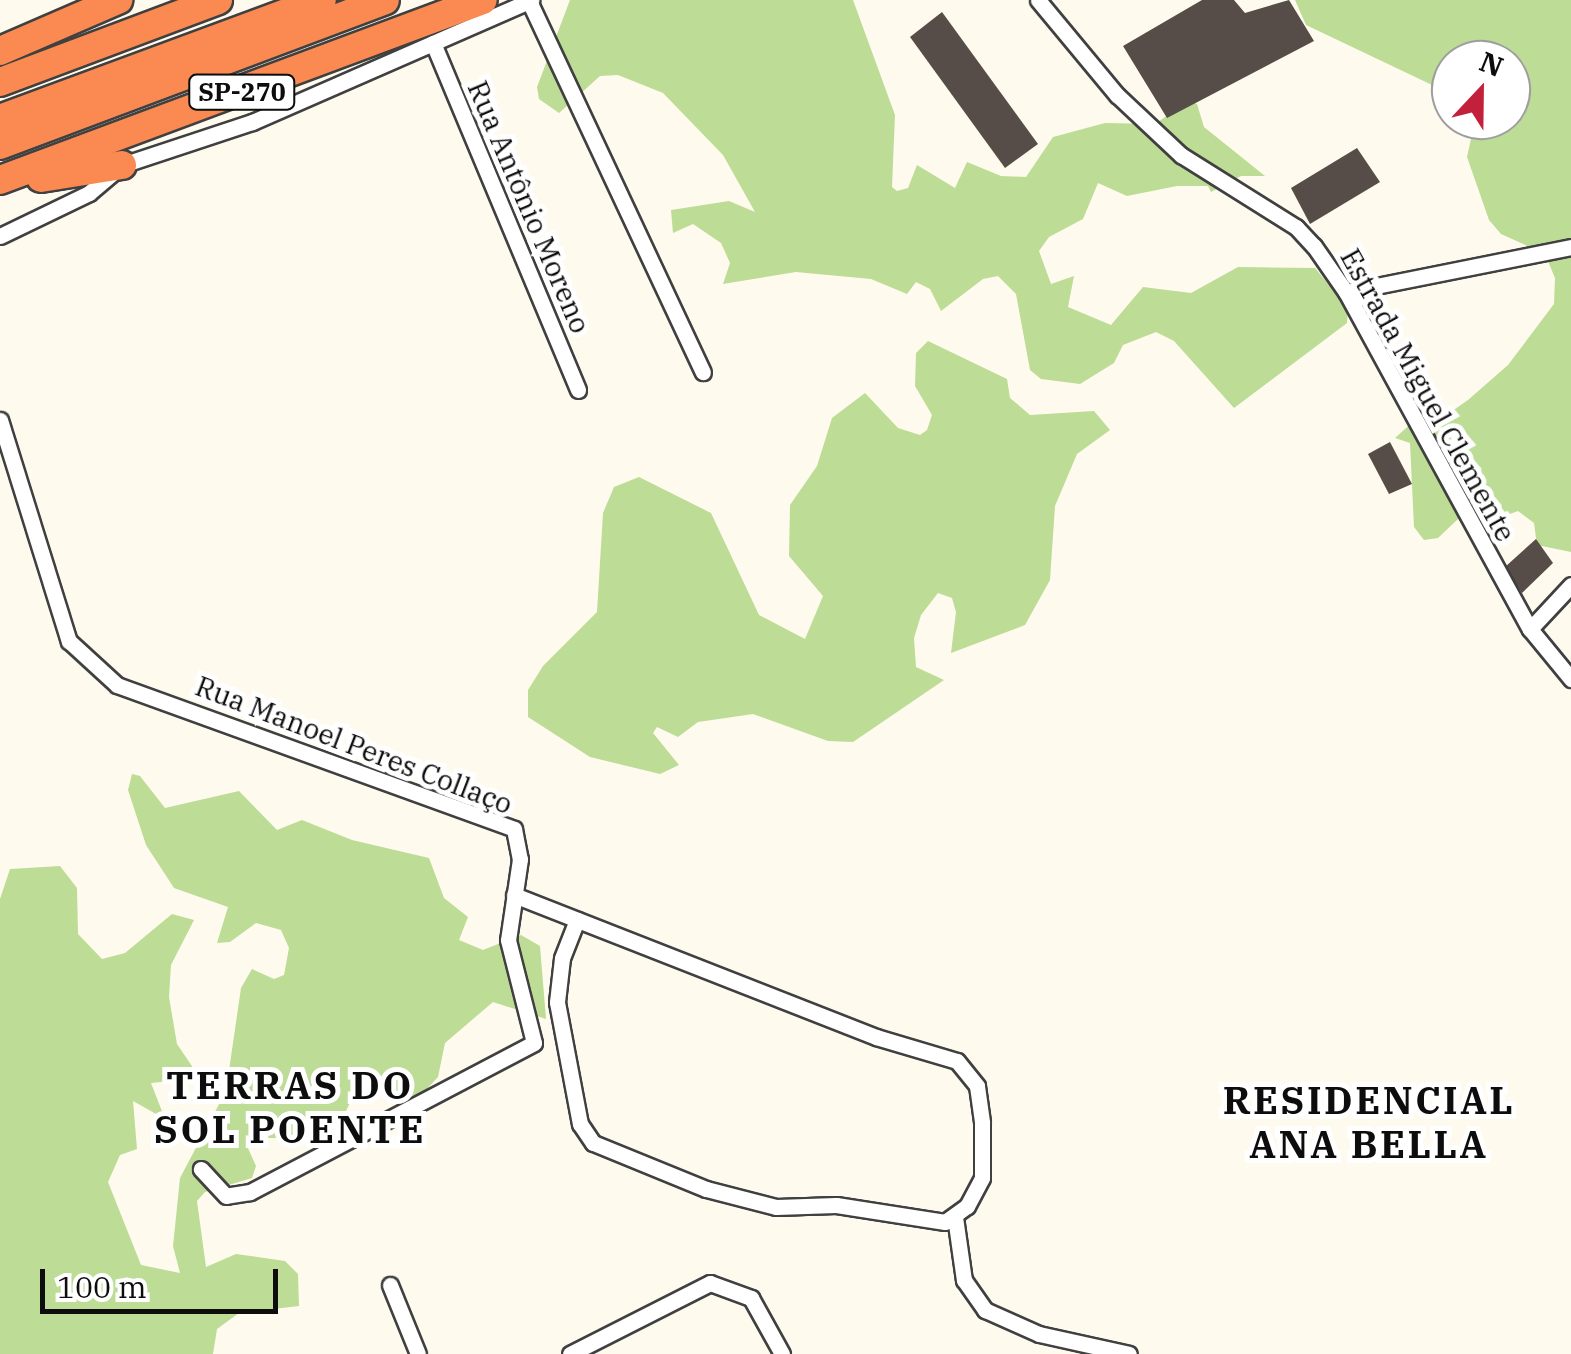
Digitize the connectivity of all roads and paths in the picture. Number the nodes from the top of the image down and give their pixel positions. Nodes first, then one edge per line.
1 (118, 0) edge
2 (218, 0) edge
3 (322, 0) edge
4 (385, 0) edge
5 (483, 0) edge
6 (1038, 0) edge
7 (530, 1) edge
8 (433, 43) junction
9 (0, 51) edge
10 (0, 82) edge
11 (0, 119) edge
12 (0, 145) edge
13 (122, 165) joint
14 (0, 182) edge
15 (87, 182) junction
16 (0, 236) edge
17 (1571, 248) edge
18 (1346, 292) junction
19 (703, 372) dead end
20 (578, 390) dead end
21 (0, 420) edge
22 (1571, 585) edge
23 (1530, 629) junction
24 (1571, 680) edge
25 (514, 896) junction
26 (578, 920) junction
27 (202, 1170) dead end
28 (955, 1217) junction
29 (390, 1284) dead end
30 (418, 1354) edge
31 (570, 1354) edge
32 (782, 1354) edge
33 (1129, 1354) edge

1 - 9 highway
2 - 10 highway
3 - 11 highway, SP-270
4 - 12 highway, SP-270
5 - 14 highway, SP-270
6 - 18 street, Estrada Miguel Clemente
7 - 8 street
7 - 19 street
8 - 13 street
8 - 20 street, Rua Antônio Moreno
13 - 15 highway
14 - 15 highway
15 - 16 street
17 - 18 street
18 - 23 street, Estrada Miguel Clemente
21 - 25 street, Rua Manoel Peres Collaço
22 - 23 street
23 - 24 street, Estrada Miguel Clemente
25 - 26 street
25 - 27 street, Rua Manoel Peres Collaço
26 - 28 street
26 - 28 street
28 - 33 street
29 - 30 street
31 - 32 street

